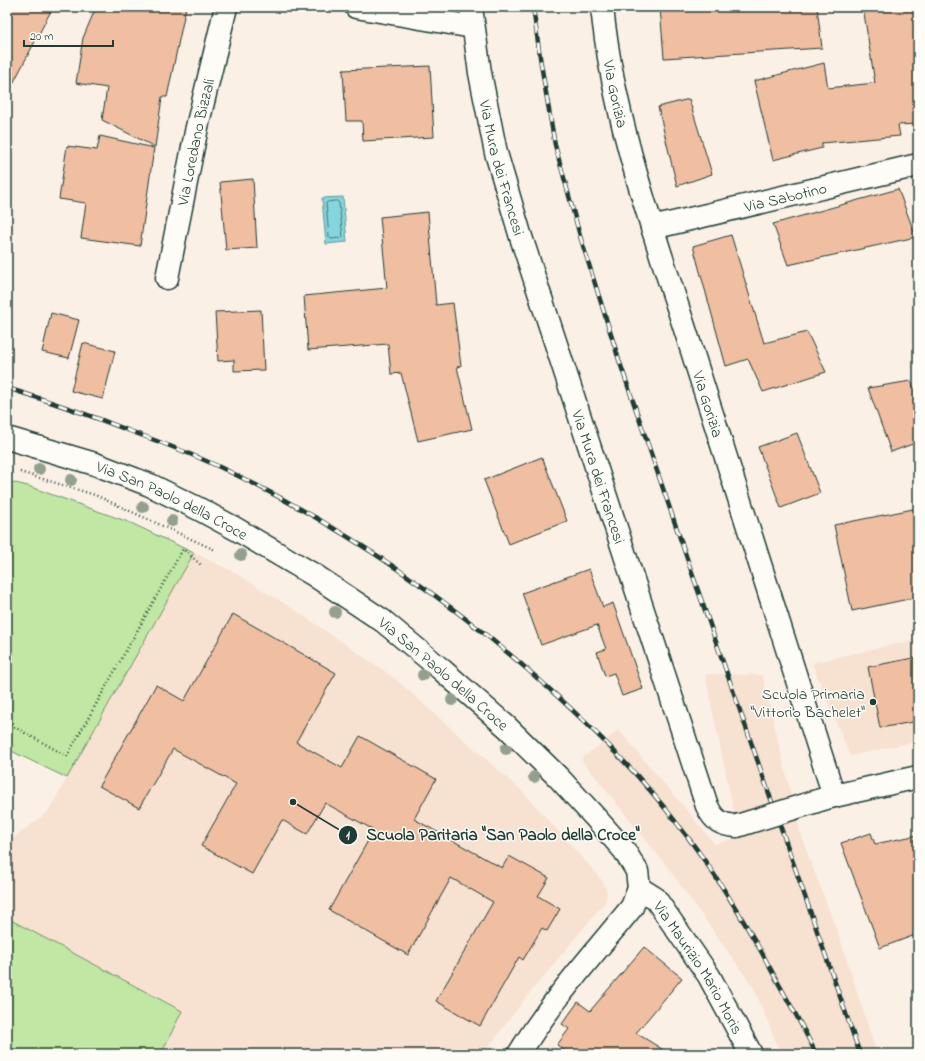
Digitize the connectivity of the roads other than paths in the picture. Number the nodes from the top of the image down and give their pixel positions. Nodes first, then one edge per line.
1 (226, 7) edge
2 (356, 7) edge
3 (602, 7) edge
4 (472, 17) edge
5 (918, 165) edge
6 (652, 228) junction
7 (167, 278) dead end
8 (7, 438) edge
9 (918, 777) edge
10 (825, 798) junction
11 (639, 888) junction
12 (519, 1054) edge
13 (751, 1054) edge

1 - 7 street, Via Loredano Bizzali
2 - 4 street
3 - 6 street, Via Gorizia
4 - 10 street, Via Mura dei Francesi, bridge
5 - 6 street, Via Sabotino
6 - 10 street, Via Gorizia
8 - 11 street, Via San Paolo della Croce
9 - 10 street, Via Mura dei Francesi
11 - 12 street
11 - 13 street, Via Maurizio Mario Moris

